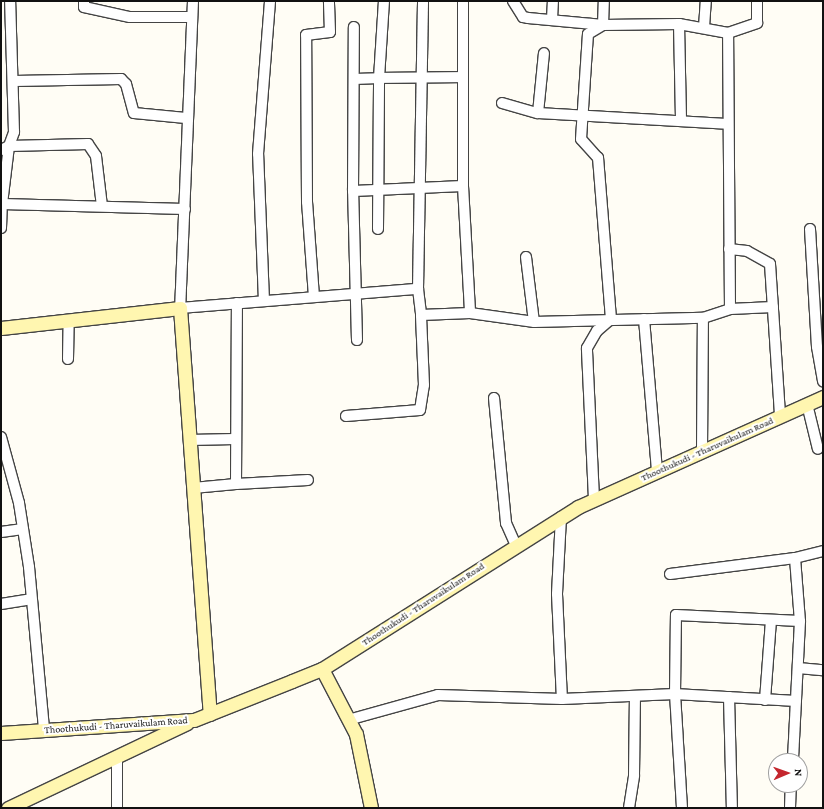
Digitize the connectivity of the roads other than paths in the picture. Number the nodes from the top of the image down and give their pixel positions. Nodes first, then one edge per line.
1 (10, 1) edge
2 (84, 1) edge
3 (193, 1) edge
4 (270, 1) edge
5 (329, 1) edge
6 (384, 1) edge
7 (423, 1) edge
8 (463, 1) edge
9 (513, 1) edge
10 (553, 1) edge
11 (604, 1) edge
12 (706, 1) edge
13 (757, 1) edge
14 (192, 17) junction
15 (552, 19) junction
16 (679, 24) junction
17 (603, 25) junction
18 (354, 27) dead end
19 (704, 27) junction
20 (728, 33) junction
21 (6, 53) edge
22 (544, 53) dead end
23 (422, 76) junction
24 (462, 77) junction
25 (379, 78) junction
26 (354, 79) junction
27 (14, 81) junction
28 (502, 104) dead end
29 (538, 113) junction
30 (582, 114) junction
31 (186, 118) junction
32 (681, 121) junction
33 (727, 124) junction
34 (5, 148) edge
35 (463, 186) junction
36 (420, 187) junction
37 (379, 189) junction
38 (353, 191) junction
39 (2, 204) junction
40 (102, 206) junction
41 (185, 209) junction
42 (1, 228) edge
43 (378, 229) dead end
44 (810, 229) dead end
45 (728, 249) junction
46 (526, 257) dead end
47 (418, 289) junction
48 (355, 294) junction
49 (314, 297) junction
50 (264, 301) junction
51 (237, 303) junction
52 (772, 307) junction
53 (180, 308) junction
54 (730, 309) junction
55 (470, 313) junction
56 (421, 316) junction
57 (703, 318) junction
58 (611, 319) junction
59 (644, 319) junction
60 (69, 320) junction
61 (534, 322) junction
62 (1, 328) edge
63 (357, 340) dead end
64 (68, 359) dead end
65 (823, 381) edge
66 (823, 397) edge
67 (494, 398) dead end
68 (807, 404) junction
69 (346, 416) dead end
70 (780, 416) junction
71 (1, 437) edge
72 (236, 439) junction
73 (190, 440) junction
74 (818, 449) dead end
75 (702, 451) junction
76 (656, 472) junction
77 (308, 480) dead end
78 (236, 484) junction
79 (193, 488) junction
80 (594, 499) junction
81 (561, 517) junction
82 (23, 529) junction
83 (1, 532) edge
84 (516, 545) junction
85 (823, 551) edge
86 (794, 558) junction
87 (670, 574) dead end
88 (31, 599) junction
89 (1, 604) edge
90 (771, 621) junction
91 (800, 621) junction
92 (798, 668) junction
93 (322, 669) junction
94 (823, 670) edge
95 (675, 694) junction
96 (634, 696) junction
97 (729, 696) junction
98 (562, 699) junction
99 (765, 700) junction
100 (796, 701) junction
101 (210, 714) junction
102 (194, 720) junction
103 (348, 720) junction
104 (44, 730) junction
105 (1, 733) edge
106 (793, 753) edge
107 (117, 756) junction
108 (791, 793) edge
109 (8, 808) edge
110 (116, 808) edge
111 (370, 808) edge
112 (629, 808) edge
113 (682, 808) edge
114 (732, 808) edge
115 (790, 808) edge

1 - 21 street
2 - 14 street
3 - 14 street
4 - 50 street
5 - 49 street
6 - 25 street
7 - 23 street
8 - 24 street
9 - 15 street
10 - 15 street
11 - 17 street
12 - 19 street
13 - 20 street
14 - 31 street
15 - 17 street
16 - 17 street
16 - 19 street
16 - 32 street
17 - 30 street
18 - 26 street
19 - 20 street
20 - 33 street
21 - 27 street
22 - 29 street
23 - 24 street
23 - 25 street
23 - 36 street
24 - 35 street
25 - 26 street
25 - 37 street
26 - 38 street
27 - 31 street
27 - 34 street
28 - 29 street
29 - 30 street
30 - 32 street
30 - 58 street
31 - 41 street
32 - 33 street
33 - 45 street
34 - 39 street
34 - 40 street
35 - 36 street
35 - 55 street
36 - 37 street
36 - 47 street
37 - 38 street
37 - 43 street
38 - 48 street
39 - 40 street
39 - 42 street
40 - 41 street
41 - 53 street
44 - 65 street
45 - 52 street
45 - 54 street
46 - 61 street
47 - 48 street
47 - 56 street
48 - 49 street
48 - 63 street
49 - 50 street
50 - 51 street
51 - 53 street
51 - 72 street
52 - 54 street
52 - 70 street
53 - 60 main road
53 - 73 main road
54 - 57 street
55 - 56 street
55 - 61 street
56 - 69 street
57 - 59 street
57 - 75 street
58 - 59 street
58 - 61 street
58 - 80 street
59 - 76 street
60 - 62 main road
60 - 64 street
66 - 68 main road, Thoothukudi - Tharuvaikulam Road
67 - 84 street
68 - 70 main road, Thoothukudi - Tharuvaikulam Road
68 - 74 street
70 - 75 main road, Thoothukudi - Tharuvaikulam Road
71 - 82 street
72 - 73 street
72 - 78 street
73 - 79 main road
75 - 76 main road, Thoothukudi - Tharuvaikulam Road
76 - 80 main road, Thoothukudi - Tharuvaikulam Road
77 - 78 street
78 - 79 street
79 - 101 main road
80 - 81 main road, Thoothukudi - Tharuvaikulam Road
81 - 84 main road, Thoothukudi - Tharuvaikulam Road
81 - 98 street
82 - 83 street
82 - 88 street
84 - 93 main road, Thoothukudi - Tharuvaikulam Road
85 - 86 street
86 - 87 street
86 - 91 street
88 - 89 street
88 - 104 street
90 - 91 street
90 - 95 street
90 - 99 street
91 - 92 street
92 - 94 street
92 - 100 street
93 - 101 main road, Thoothukudi - Tharuvaikulam Road
93 - 103 main road
95 - 96 street
95 - 97 street
95 - 113 street
96 - 98 street
96 - 112 street
97 - 99 street
97 - 114 street
98 - 103 street
99 - 100 street
100 - 106 street
101 - 102 main road, Thoothukudi - Tharuvaikulam Road
102 - 104 main road, Thoothukudi - Tharuvaikulam Road
102 - 107 main road
103 - 111 main road
104 - 105 main road, Thoothukudi - Tharuvaikulam Road
107 - 109 main road
107 - 110 street
108 - 115 street

